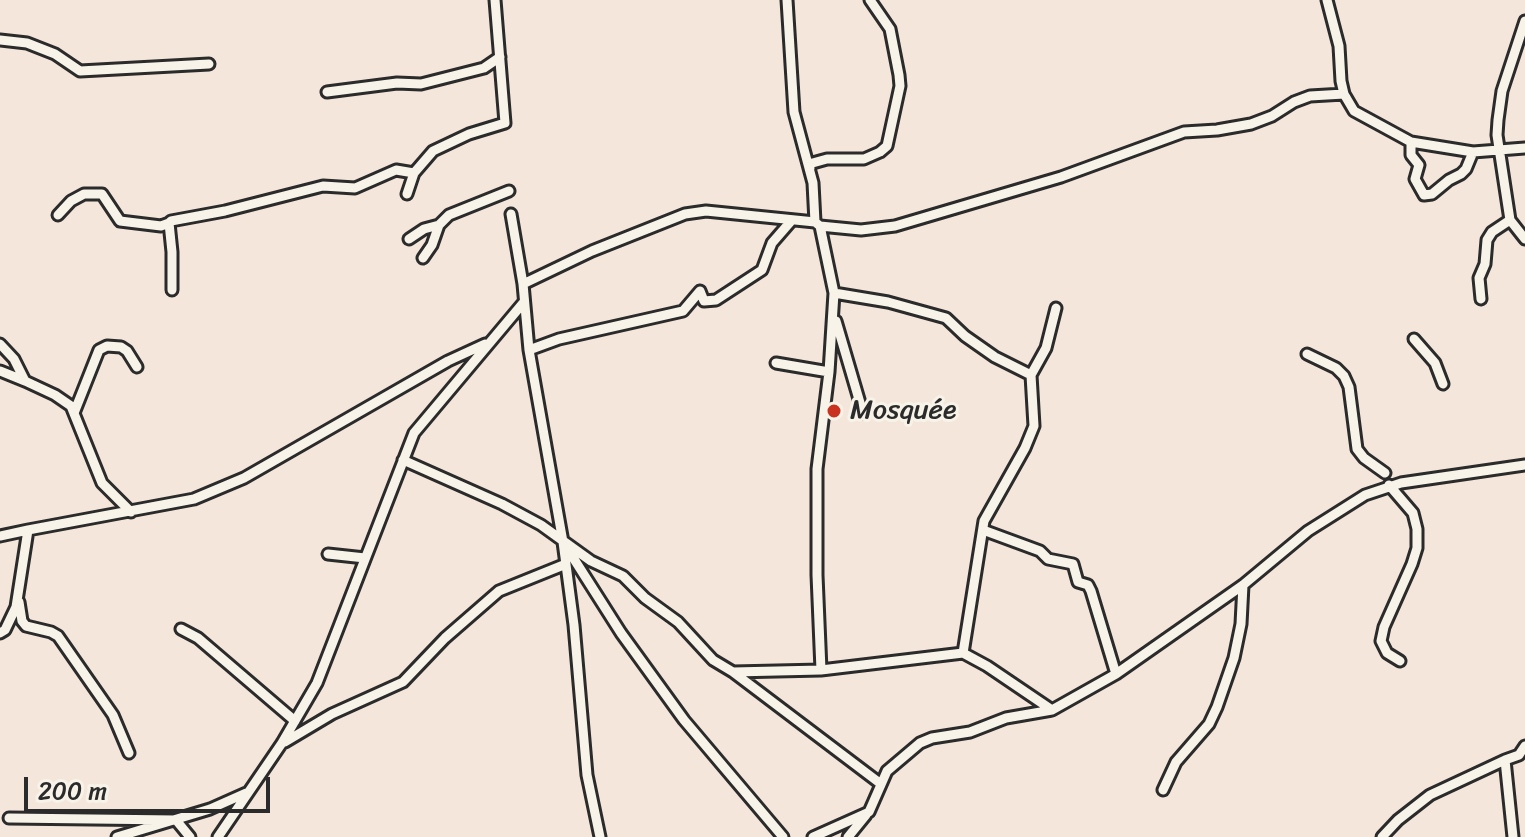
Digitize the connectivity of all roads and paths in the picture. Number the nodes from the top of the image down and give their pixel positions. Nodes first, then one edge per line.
1 (495, 0) edge
2 (787, 0) edge
3 (870, 0) edge
4 (1327, 0) edge
5 (1525, 21) edge
6 (0, 40) edge
7 (500, 57) junction
8 (209, 64) dead end
9 (327, 92) dead end
10 (1344, 94) junction
11 (1411, 142) junction
12 (1500, 148) junction
13 (1525, 148) edge
14 (1473, 152) junction
15 (414, 173) junction
16 (813, 183) junction
17 (509, 191) dead end
18 (407, 194) dead end
19 (511, 214) dead end
20 (58, 215) dead end
21 (792, 220) junction
22 (1510, 220) junction
23 (169, 223) junction
24 (818, 224) junction
25 (439, 225) junction
26 (409, 239) dead end
27 (1525, 239) edge
28 (423, 258) dead end
29 (523, 284) junction
30 (172, 290) dead end
31 (834, 293) junction
32 (1481, 299) dead end
33 (524, 302) junction
34 (1056, 308) dead end
35 (834, 314) junction
36 (1414, 339) dead end
37 (488, 343) junction
38 (0, 344) edge
39 (529, 350) junction
40 (1307, 354) dead end
41 (776, 363) dead end
42 (137, 367) dead end
43 (0, 371) edge
44 (829, 372) junction
45 (1031, 375) junction
46 (25, 381) junction
47 (1443, 384) dead end
48 (74, 413) junction
49 (863, 413) dead end
50 (403, 460) junction
51 (1525, 465) edge
52 (1385, 473) dead end
53 (1389, 485) junction
54 (131, 512) junction
55 (28, 530) junction
56 (983, 530) junction
57 (0, 536) edge
58 (563, 542) junction
59 (328, 554) dead end
60 (365, 558) junction
61 (566, 564) junction
62 (1243, 585) junction
63 (19, 595) junction
64 (181, 629) dead end
65 (0, 633) edge
66 (963, 653) junction
67 (1400, 661) dead end
68 (821, 670) junction
69 (733, 672) junction
70 (1116, 674) junction
71 (1052, 710) junction
72 (295, 721) junction
73 (282, 743) junction
74 (1525, 746) edge
75 (129, 753) dead end
76 (1505, 760) junction
77 (881, 784) junction
78 (1163, 790) dead end
79 (247, 792) junction
80 (869, 812) junction
81 (9, 818) dead end
82 (121, 818) junction
83 (176, 820) junction
84 (134, 830) junction
85 (117, 837) edge
86 (190, 837) edge
87 (218, 837) edge
88 (600, 837) edge
89 (783, 837) edge
90 (813, 837) edge
91 (848, 837) edge
92 (1382, 837) edge
93 (1513, 837) edge

1 - 7 street
2 - 16 street
3 - 16 street
4 - 10 street
5 - 12 street
6 - 8 street
7 - 9 street
7 - 15 street
10 - 11 street
10 - 24 street
11 - 14 street
11 - 14 street
12 - 13 street
12 - 14 street
12 - 22 street
15 - 18 street
15 - 23 street
16 - 24 street
17 - 25 street
19 - 29 street
20 - 23 street
21 - 24 street
21 - 29 street
21 - 39 street
22 - 27 street
22 - 32 street
23 - 30 street
24 - 31 street
25 - 26 street
25 - 28 street
29 - 33 street
31 - 35 street
31 - 45 street
33 - 37 street
33 - 39 street
34 - 45 street
35 - 44 street
35 - 49 street
36 - 47 street
37 - 50 street
37 - 54 street
38 - 46 street
39 - 58 street
40 - 52 street
41 - 44 street
42 - 48 street
43 - 46 street
44 - 68 street
45 - 56 street
46 - 48 street
48 - 54 street
50 - 58 street
50 - 60 street
51 - 53 street
53 - 62 street
53 - 67 street
54 - 55 street
55 - 57 street
55 - 63 street
56 - 66 street
56 - 70 street
58 - 61 street
58 - 69 street
58 - 89 street
59 - 60 street
60 - 72 street
61 - 73 street
61 - 88 street
62 - 70 street
62 - 78 street
63 - 65 street
63 - 75 street
64 - 72 street
66 - 68 street
66 - 71 street
68 - 69 street
69 - 77 street
70 - 71 street
71 - 77 street
72 - 73 street
73 - 79 street
74 - 76 street
76 - 92 street
76 - 93 street
77 - 80 street
79 - 83 street
79 - 87 street
80 - 90 street
80 - 91 street
81 - 82 street
82 - 83 street
82 - 84 street
83 - 84 street
83 - 86 street
84 - 85 street

